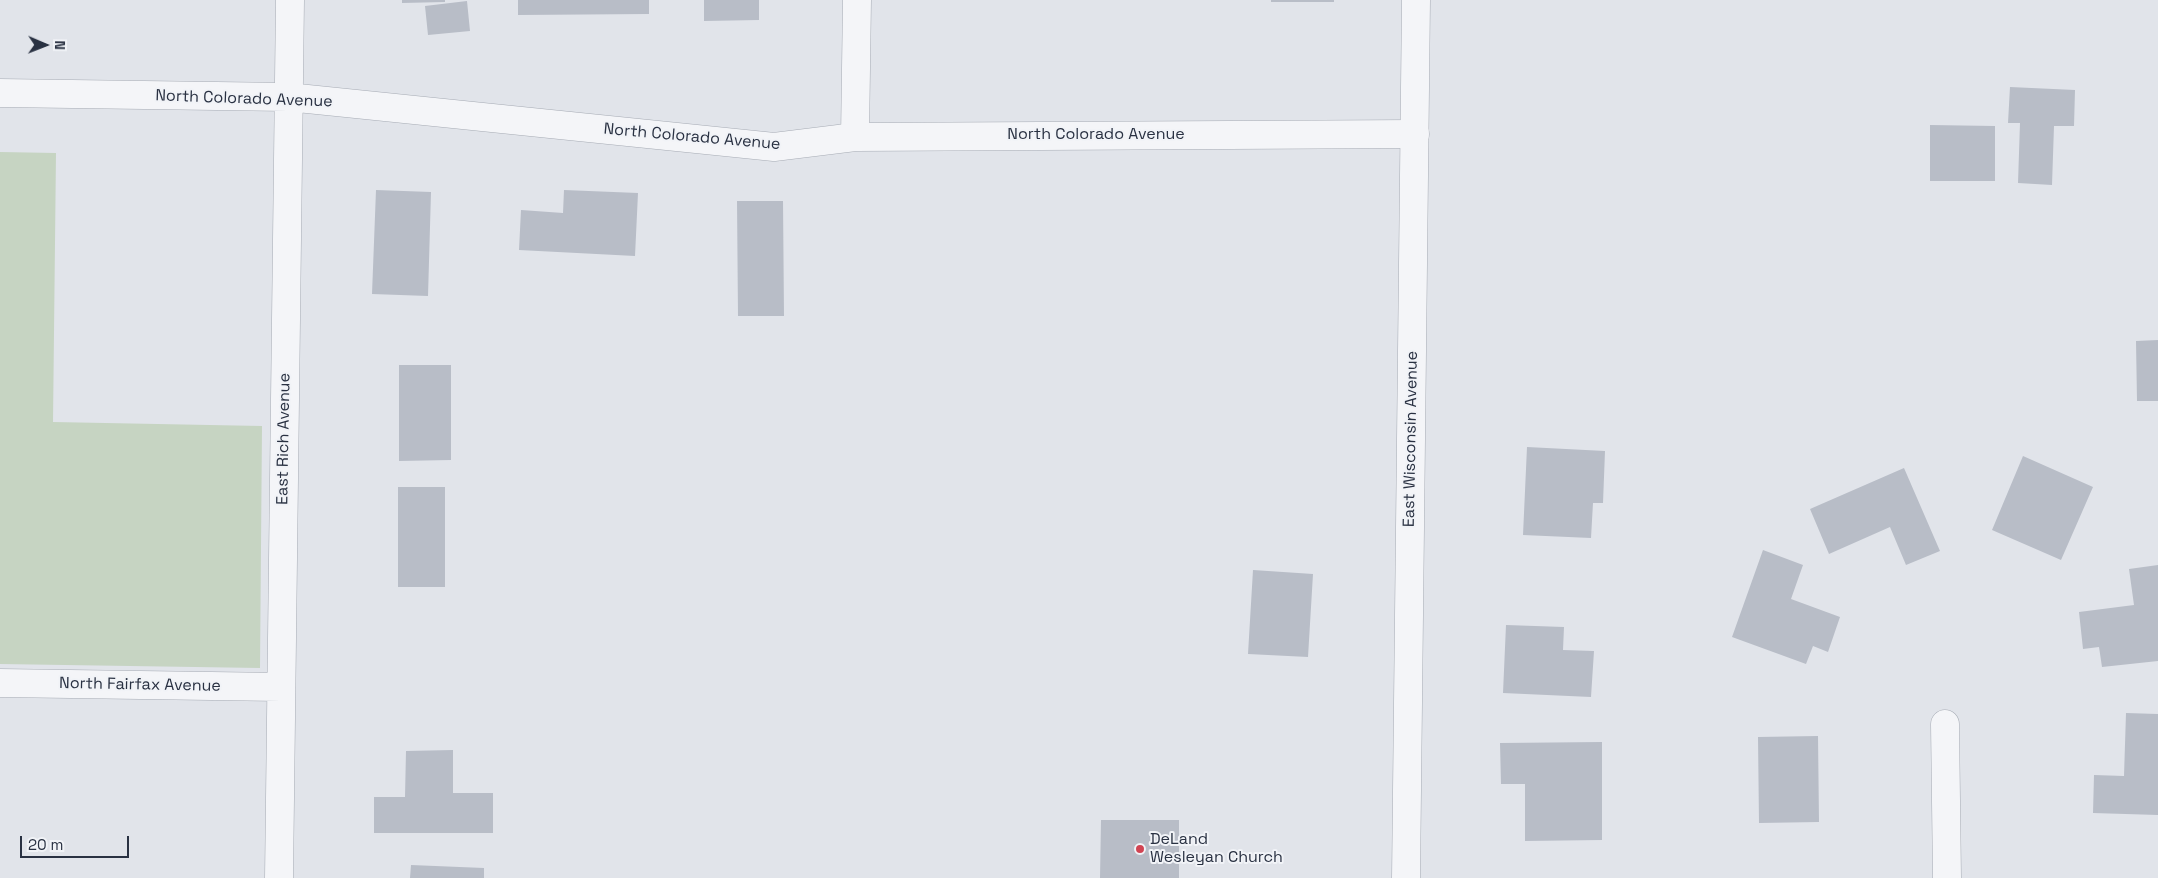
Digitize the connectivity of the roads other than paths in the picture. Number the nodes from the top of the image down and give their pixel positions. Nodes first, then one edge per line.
1 (290, 0) edge
2 (857, 0) edge
3 (1416, 0) edge
4 (0, 93) edge
5 (288, 97) junction
6 (1415, 134) junction
7 (855, 136) junction
8 (0, 683) edge
9 (281, 687) junction
10 (1945, 724) dead end
11 (279, 878) edge
12 (1406, 878) edge
13 (1947, 878) edge

1 - 5 street, East Rich Avenue
2 - 7 street
3 - 6 street, East Wisconsin Avenue
4 - 5 street, North Colorado Avenue
5 - 7 street, North Colorado Avenue
5 - 9 street, East Rich Avenue
6 - 7 street, North Colorado Avenue
6 - 12 street, East Wisconsin Avenue
8 - 9 street, North Fairfax Avenue
9 - 11 street, East Rich Avenue
10 - 13 street

